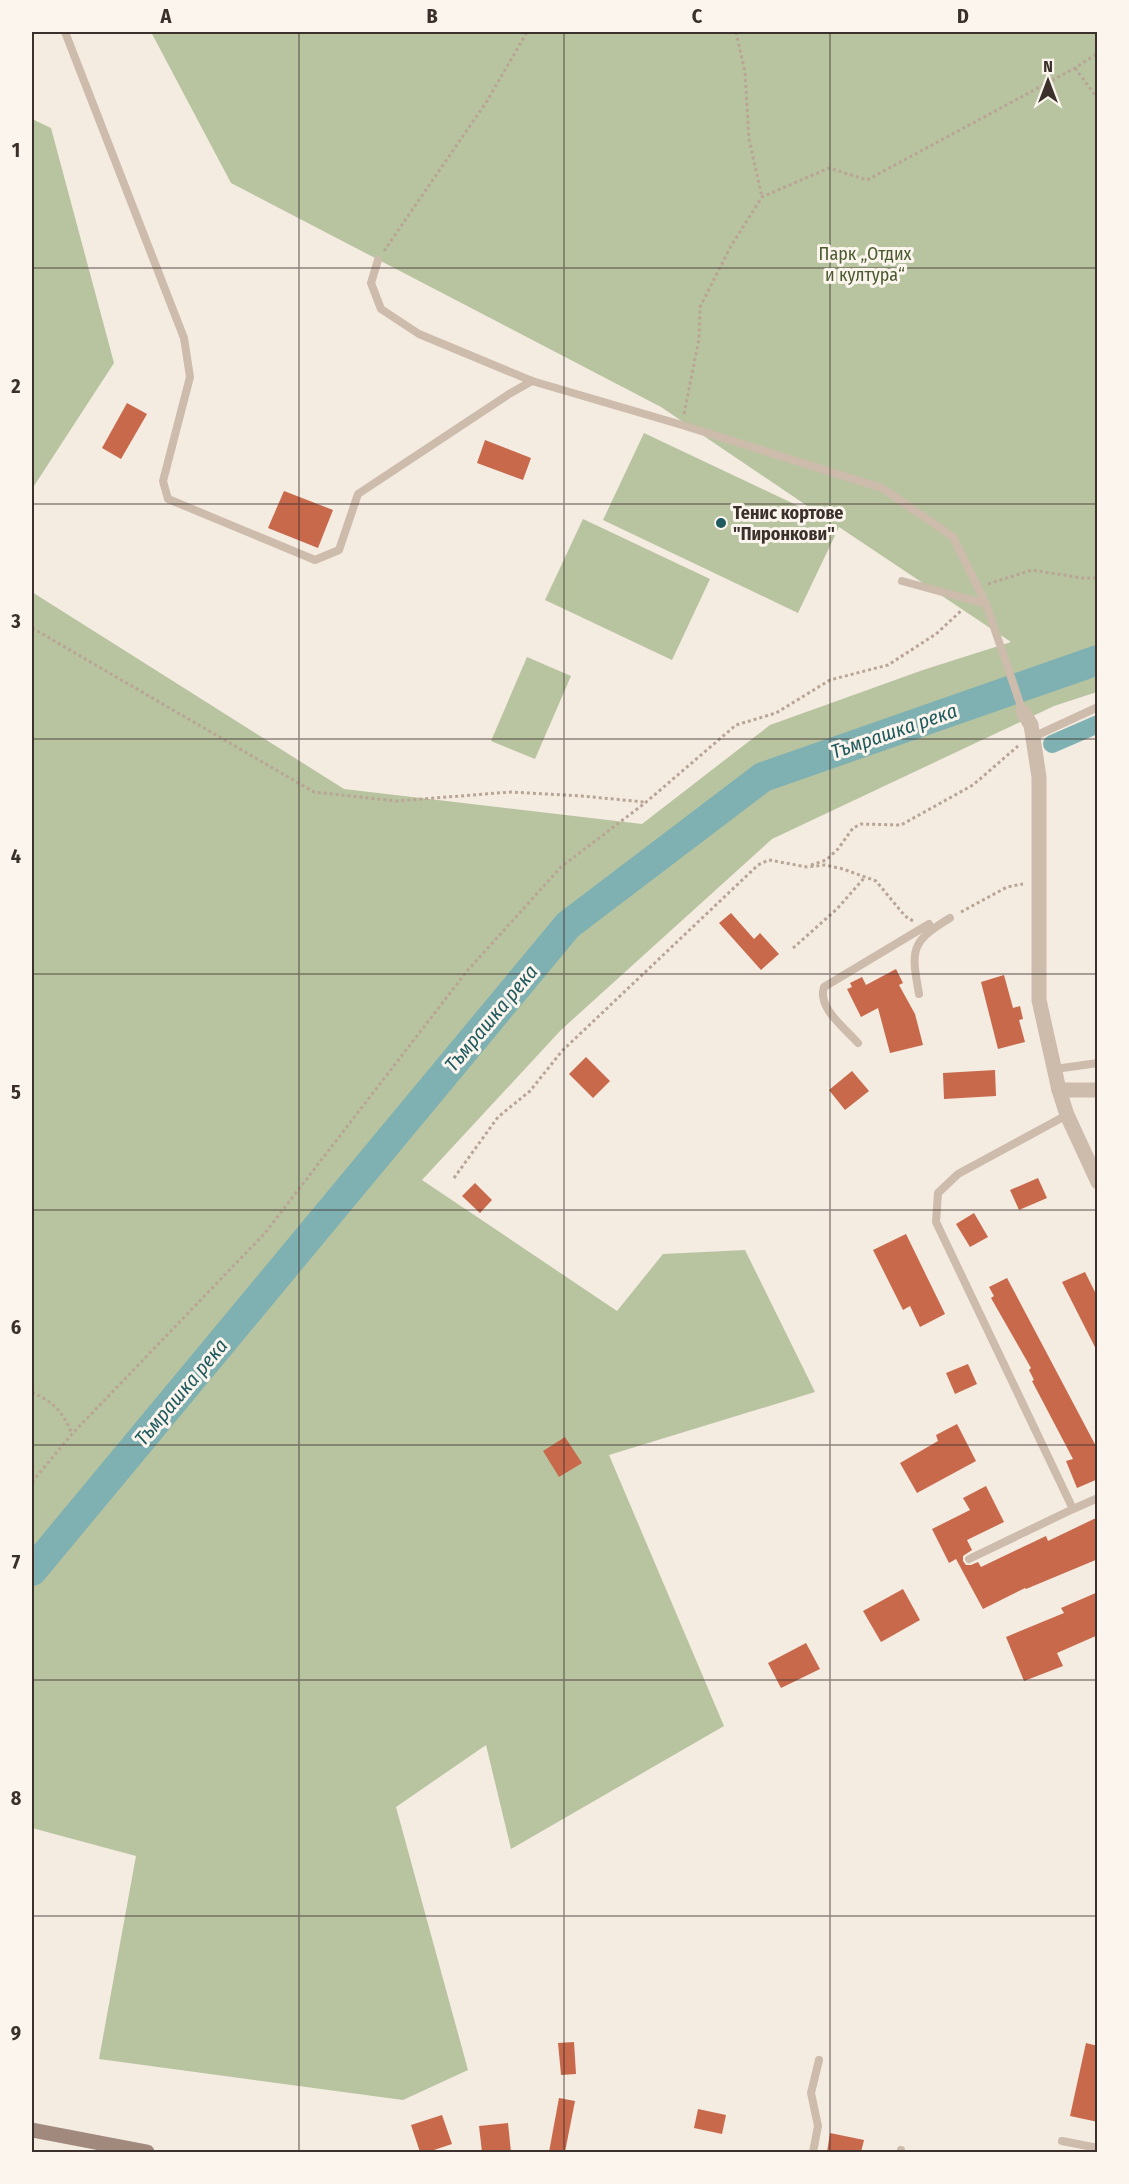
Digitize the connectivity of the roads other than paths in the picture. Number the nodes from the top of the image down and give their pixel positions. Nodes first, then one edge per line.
1 (65, 32) edge
2 (378, 260) road end
3 (532, 381) junction
4 (902, 581) dead end
5 (986, 604) junction
6 (1098, 707) edge
7 (1023, 712) joint
8 (1031, 738) junction
9 (950, 918) road end
10 (928, 924) road end
11 (920, 994) dead end
12 (858, 1042) dead end
13 (1098, 1063) edge
14 (1055, 1069) junction
15 (1059, 1090) junction
16 (1098, 1090) edge
17 (1067, 1115) junction
18 (1098, 1182) edge
19 (1098, 1498) edge
20 (1073, 1509) junction
21 (969, 1559) dead end
22 (819, 2060) dead end
23 (32, 2130) edge
24 (1062, 2141) dead end
25 (1098, 2148) edge
26 (147, 2152) edge
27 (813, 2152) edge

1 - 3 lane
2 - 3 lane
3 - 5 lane
4 - 5 lane
5 - 7 lane
6 - 8 lane
7 - 8 street
8 - 14 street
9 - 11 lane
10 - 12 lane
13 - 14 lane
14 - 15 street
15 - 16 street
15 - 17 street
17 - 18 street
17 - 20 lane
19 - 20 lane
20 - 21 lane
22 - 27 lane
23 - 26 main road
24 - 25 lane

